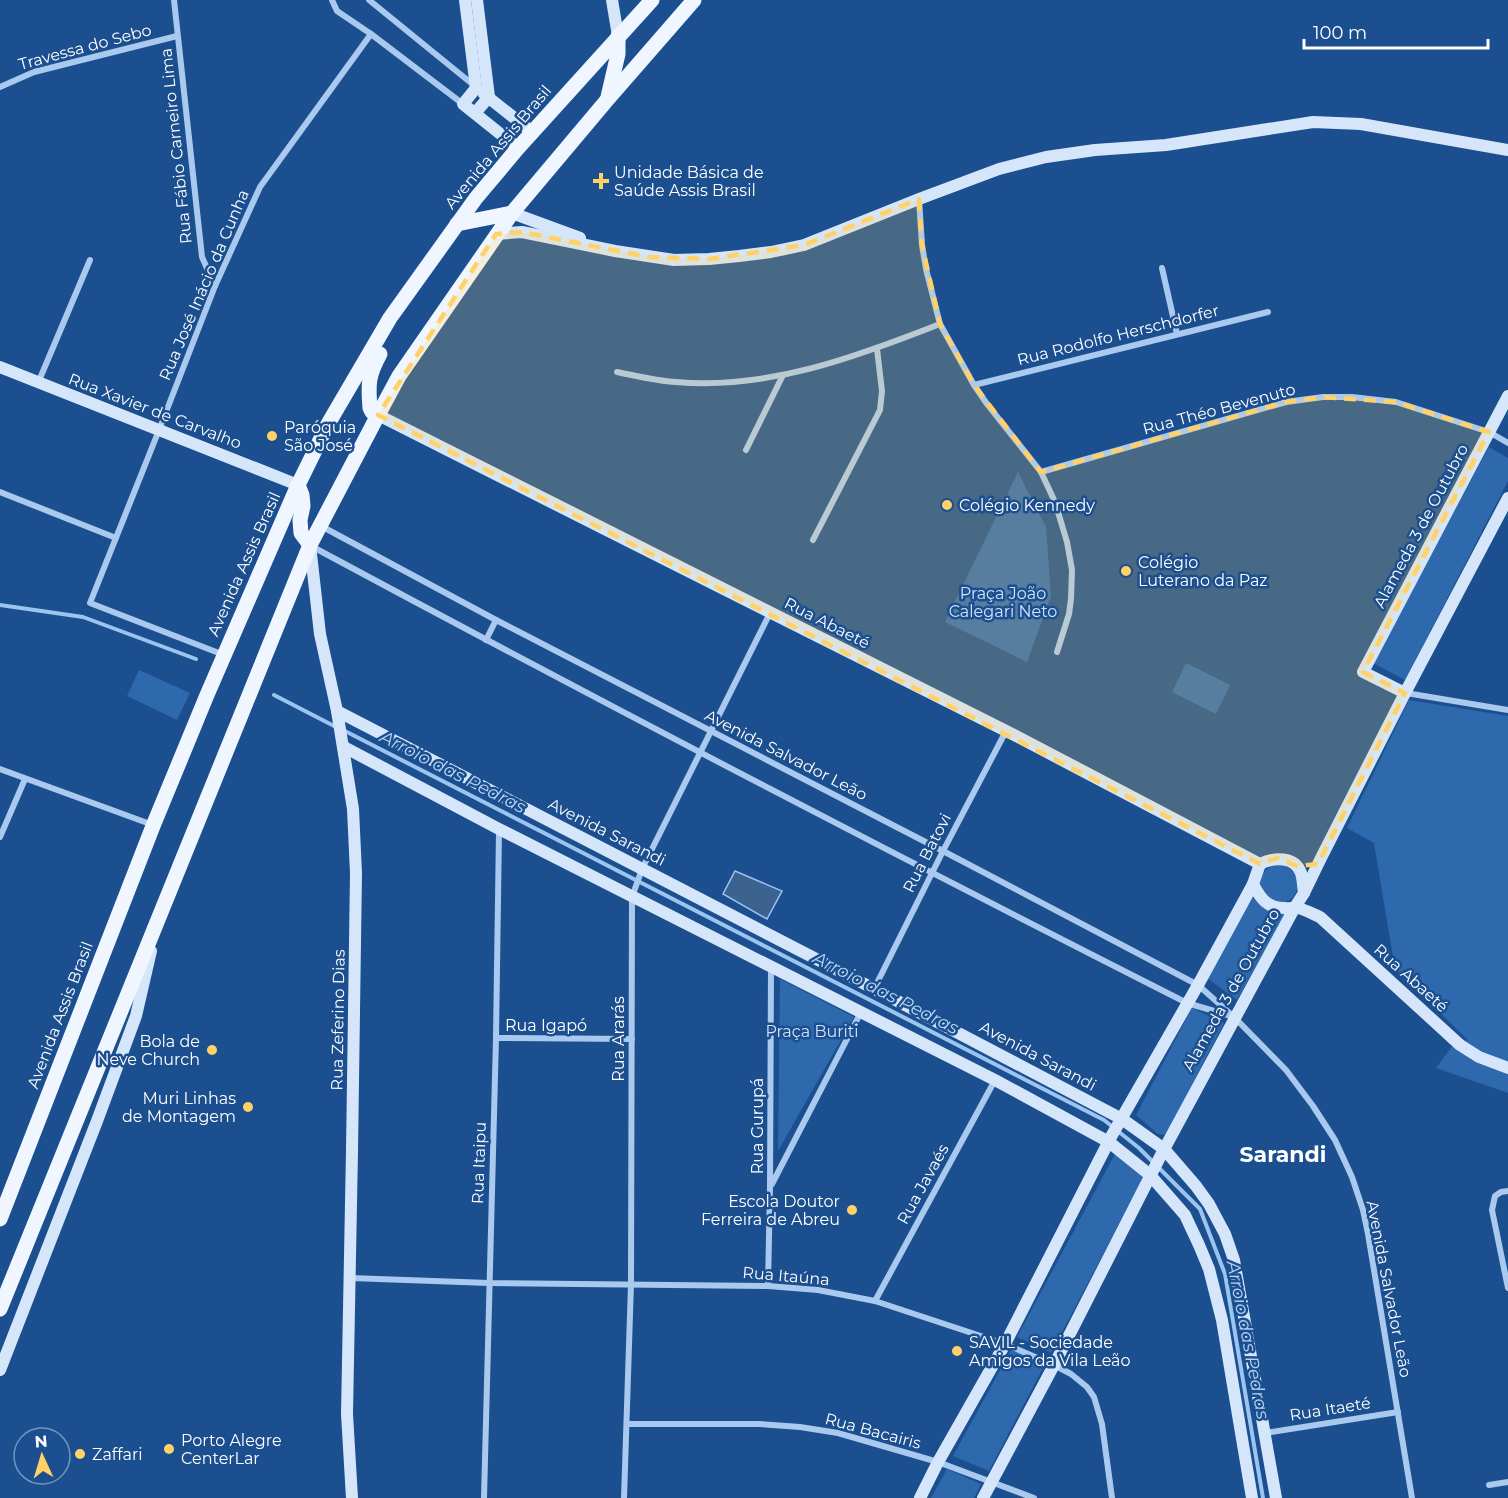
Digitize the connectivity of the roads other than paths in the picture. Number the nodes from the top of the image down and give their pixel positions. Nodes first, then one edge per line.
1 (174, 0) edge
2 (332, 0) edge
3 (369, 0) edge
4 (465, 0) edge
5 (477, 0) edge
6 (612, 0) edge
7 (652, 0) edge
8 (694, 0) edge
9 (371, 34) junction
10 (177, 36) junction
11 (618, 36) junction
12 (0, 87) edge
13 (476, 88) junction
14 (489, 97) junction
15 (607, 100) junction
16 (463, 104) junction
17 (476, 114) junction
18 (532, 132) junction
19 (518, 148) junction
20 (1508, 150) edge
21 (919, 199) junction
22 (512, 213) junction
23 (457, 224) junction
24 (496, 234) junction
25 (615, 251) junction
26 (90, 260) dead end
27 (1162, 268) dead end
28 (215, 286) junction
29 (1268, 312) dead end
30 (390, 318) junction
31 (940, 324) junction
32 (1177, 334) junction
33 (878, 349) junction
34 (0, 367) edge
35 (617, 372) dead end
36 (783, 375) junction
37 (38, 383) junction
38 (974, 385) junction
39 (1508, 396) edge
40 (378, 415) junction
41 (159, 430) junction
42 (1489, 432) junction
43 (1508, 443) edge
44 (746, 450) dead end
45 (1041, 472) junction
46 (298, 485) junction
47 (0, 492) edge
48 (1508, 498) edge
49 (320, 526) junction
50 (116, 538) junction
51 (813, 540) dead end
52 (310, 545) junction
53 (770, 613) junction
54 (496, 621) junction
55 (486, 640) junction
56 (1057, 652) dead end
57 (224, 656) junction
58 (1405, 693) junction
59 (1508, 710) edge
60 (338, 715) junction
61 (1006, 731) junction
62 (710, 732) junction
63 (343, 743) junction
64 (699, 753) junction
65 (0, 769) edge
66 (25, 779) junction
67 (153, 826) junction
68 (499, 829) junction
69 (0, 837) edge
70 (943, 851) junction
71 (1260, 864) junction
72 (1318, 864) junction
73 (1296, 866) junction
74 (640, 873) junction
75 (932, 873) junction
76 (1253, 884) junction
77 (1304, 892) junction
78 (633, 894) junction
79 (1295, 907) junction
80 (159, 916) junction
81 (771, 966) junction
82 (1198, 985) junction
83 (874, 989) junction
84 (1187, 1003) junction
85 (861, 1012) junction
86 (1234, 1017) junction
87 (496, 1038) junction
88 (632, 1039) junction
89 (1508, 1068) edge
90 (995, 1080) junction
91 (1121, 1121) junction
92 (1110, 1139) junction
93 (1162, 1152) junction
94 (1151, 1173) junction
95 (770, 1187) junction
96 (1508, 1191) edge
97 (0, 1219) edge
98 (350, 1278) junction
99 (489, 1283) junction
100 (631, 1284) junction
101 (768, 1286) junction
102 (1508, 1288) edge
103 (875, 1301) junction
104 (0, 1309) edge
105 (1005, 1344) junction
106 (1054, 1365) junction
107 (0, 1370) edge
108 (1398, 1412) junction
109 (627, 1424) junction
110 (1265, 1433) junction
111 (938, 1462) junction
112 (992, 1482) junction
113 (1508, 1482) edge
114 (1489, 1485) dead end
115 (352, 1498) edge
116 (484, 1498) edge
117 (624, 1498) edge
118 (920, 1498) edge
119 (983, 1498) edge
120 (1034, 1498) edge
121 (1112, 1498) edge
122 (1252, 1498) edge
123 (1276, 1498) edge
124 (1412, 1498) edge

1 - 10 street, Rua Fábio Carneiro Lima
2 - 9 street
3 - 13 street
4 - 13 street
5 - 14 street
6 - 11 street
7 - 11 main road, Avenida Assis Brasil
8 - 15 main road
9 - 16 street
9 - 28 street, Rua José Inácio da Cunha
10 - 12 street, Travessa do Sebo
10 - 28 street, Rua Fábio Carneiro Lima
11 - 15 main road
11 - 18 main road, Avenida Assis Brasil
13 - 14 street
13 - 16 street
14 - 17 street
14 - 18 street
15 - 22 main road
16 - 17 street
17 - 19 street
18 - 19 main road, Avenida Assis Brasil
19 - 23 main road, Avenida Assis Brasil
20 - 21 street
21 - 25 street
21 - 31 street
22 - 23 main road
22 - 24 main road
22 - 25 street
23 - 30 main road, Avenida Assis Brasil
24 - 25 street
24 - 40 main road
26 - 37 street
27 - 32 street
28 - 41 street, Rua José Inácio da Cunha
29 - 32 street, Rua Rodolfo Herschdorfer
30 - 40 main road
30 - 46 main road, Avenida Assis Brasil
31 - 33 street
31 - 38 street
32 - 38 street, Rua Rodolfo Herschdorfer
33 - 36 street
33 - 51 street
34 - 37 street, Rua Xavier de Carvalho
35 - 36 street
36 - 44 street
37 - 41 street, Rua Xavier de Carvalho
38 - 45 street
39 - 42 street, Alameda 3 de Outubro
40 - 49 main road
40 - 53 street, Rua Abaeté
41 - 46 street, Rua Xavier de Carvalho
41 - 50 street, Rua José Inácio da Cunha
42 - 43 street, Rua Théo Bevenuto
42 - 45 street, Rua Théo Bevenuto
42 - 58 street, Alameda 3 de Outubro
45 - 56 street
46 - 52 main road
46 - 57 main road, Avenida Assis Brasil
47 - 50 street
48 - 58 street, Alameda 3 de Outubro
49 - 52 main road
49 - 54 street, Avenida Salvador Leão
50 - 57 street, Rua José Inácio da Cunha
52 - 55 street, Avenida Salvador Leão
52 - 60 street, Rua Zeferino Dias
52 - 80 main road
53 - 61 street, Rua Abaeté
53 - 62 street, Rua Ararás
54 - 55 street
54 - 62 street, Avenida Salvador Leão
55 - 64 street, Avenida Salvador Leão
57 - 67 main road, Avenida Assis Brasil
58 - 59 street
58 - 72 street, Alameda 3 de Outubro
60 - 63 street, Rua Zeferino Dias
60 - 74 street, Avenida Sarandi
61 - 70 street, Rua Batovi
61 - 71 street, Rua Abaeté
62 - 64 street, Rua Ararás
62 - 70 street, Avenida Salvador Leão
63 - 68 street
63 - 98 street, Rua Zeferino Dias
64 - 74 street, Rua Ararás
64 - 75 street, Avenida Salvador Leão
65 - 66 street
66 - 67 street
66 - 69 street
67 - 97 main road, Avenida Assis Brasil
68 - 78 street
68 - 87 street, Rua Itaipu
70 - 75 street, Rua Batovi
70 - 82 street, Avenida Salvador Leão
71 - 73 street
71 - 76 street, Alameda 3 de Outubro
72 - 73 street
72 - 77 street, Alameda 3 de Outubro
73 - 77 street
74 - 78 street, Rua Ararás
74 - 83 street, Avenida Sarandi
75 - 83 street, Rua Batovi
75 - 84 street, Avenida Salvador Leão
76 - 79 street
76 - 82 street, Alameda 3 de Outubro
77 - 79 street, Alameda 3 de Outubro
78 - 81 street
78 - 88 street, Rua Ararás
79 - 86 street, Alameda 3 de Outubro
79 - 89 street, Rua Abaeté
80 - 104 main road
80 - 107 street
81 - 85 street
81 - 95 street, Rua Gurupá
82 - 84 street, Alameda 3 de Outubro
82 - 86 street, Avenida Salvador Leão
83 - 91 street, Avenida Sarandi
84 - 86 street, Avenida Salvador Leão
84 - 91 street, Alameda 3 de Outubro
85 - 90 street
85 - 95 street
86 - 93 street, Alameda 3 de Outubro
86 - 108 street, Avenida Salvador Leão
87 - 88 street, Rua Igapó
87 - 99 street, Rua Itaipu
88 - 100 street, Rua Ararás
90 - 92 street
90 - 103 street, Rua Javaés
91 - 92 street, Alameda 3 de Outubro
91 - 93 street, Avenida Sarandi
92 - 94 street
92 - 105 street, Alameda 3 de Outubro
93 - 94 street, Alameda 3 de Outubro
93 - 110 street, Avenida Sarandi
94 - 106 street, Alameda 3 de Outubro
94 - 122 street
95 - 101 street, Rua Gurupá
96 - 102 street
98 - 99 street, Rua Itaúna
98 - 115 street, Rua Zeferino Dias
99 - 100 street, Rua Itaúna
99 - 116 street, Rua Itaipu
100 - 101 street, Rua Itaúna
100 - 109 street, Rua Ararás
101 - 103 street, Rua Itaúna
103 - 105 street, Rua Itaúna
105 - 106 street, Rua Itaúna
105 - 111 street, Alameda 3 de Outubro
106 - 112 street, Alameda 3 de Outubro
106 - 121 street, Rua Itaúna
108 - 110 street, Rua Itaeté
108 - 124 street, Avenida Salvador Leão
109 - 111 street, Rua Bacairis
109 - 117 street, Rua Ararás
110 - 123 street, Avenida Sarandi
111 - 112 street, Rua Bacairis
111 - 118 street, Alameda 3 de Outubro
112 - 119 street, Alameda 3 de Outubro
112 - 120 street, Rua Bacairis
113 - 114 street

